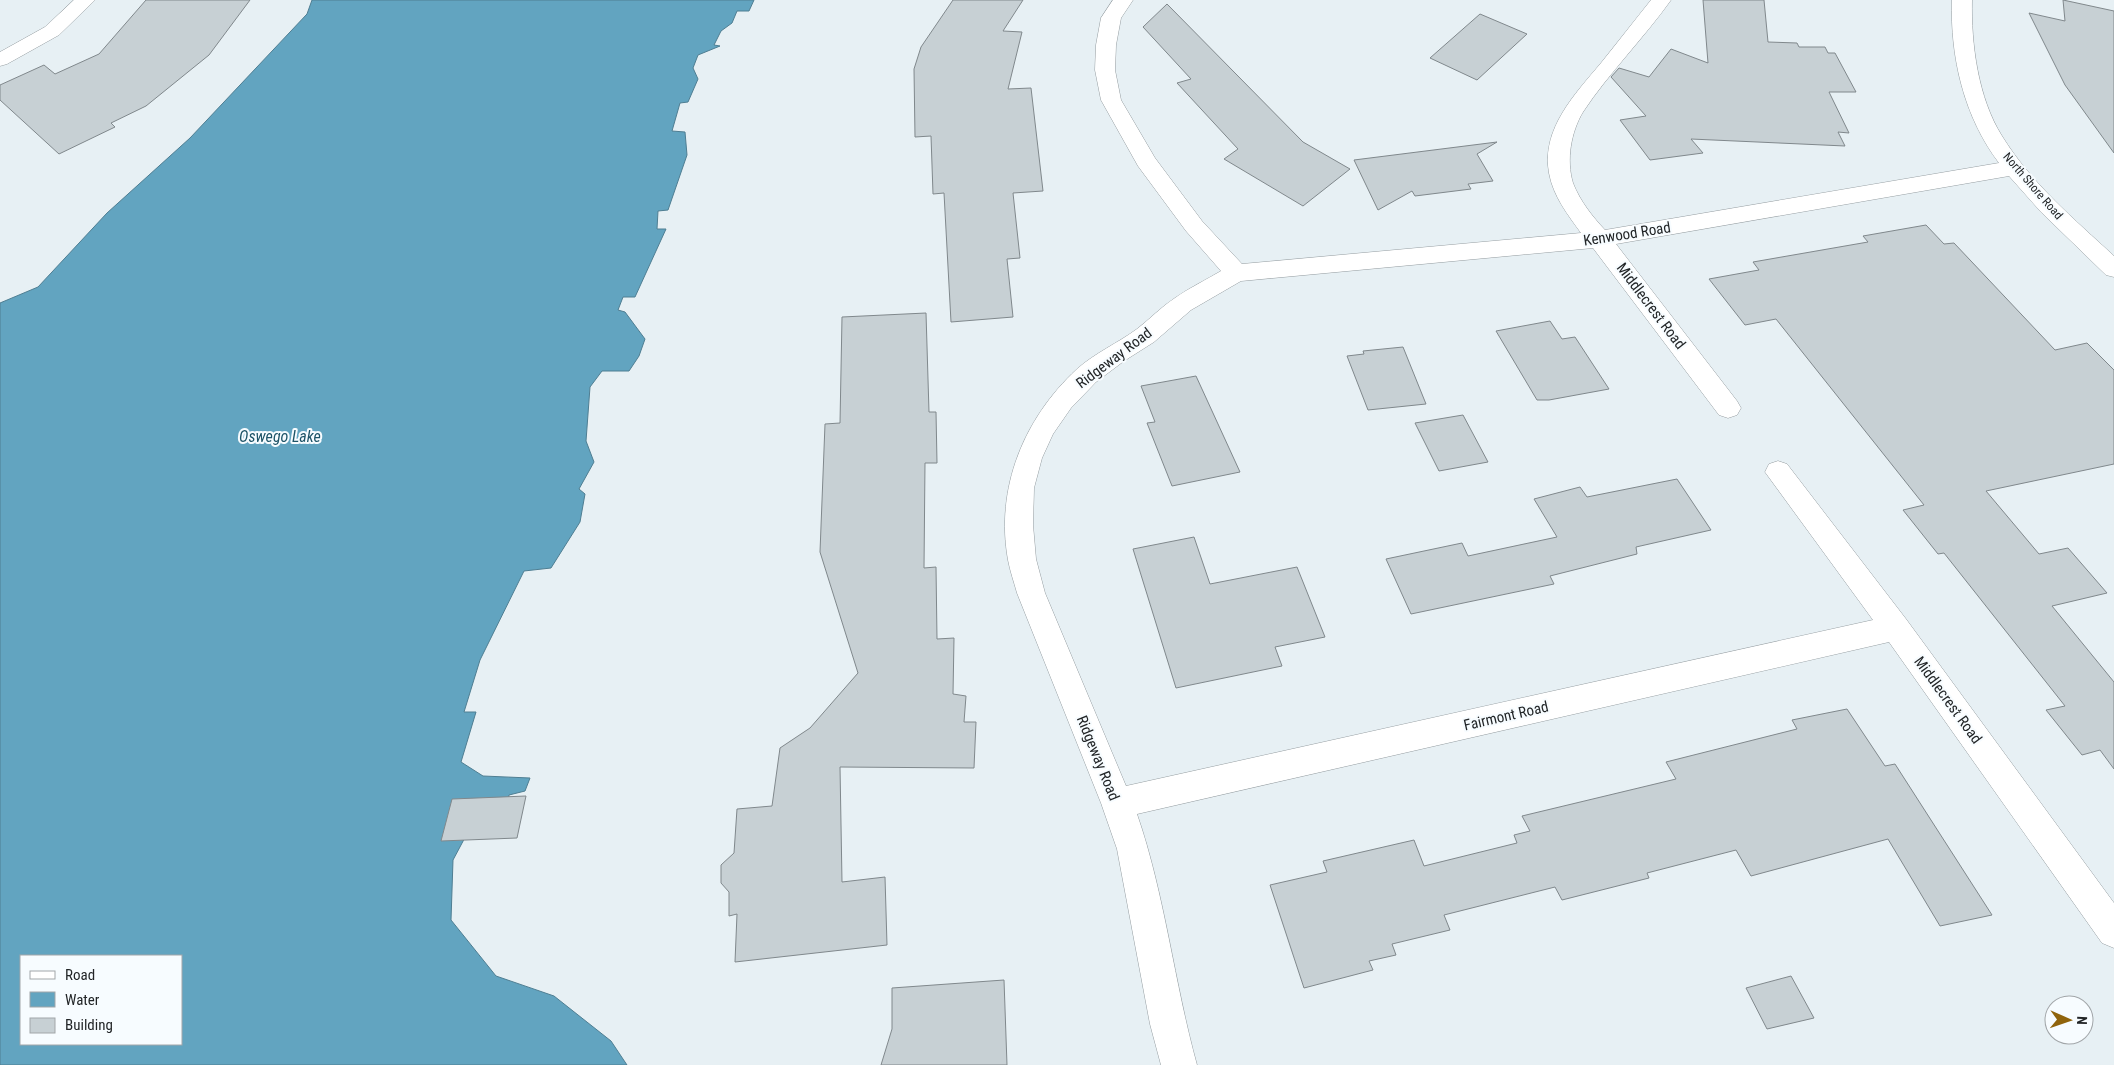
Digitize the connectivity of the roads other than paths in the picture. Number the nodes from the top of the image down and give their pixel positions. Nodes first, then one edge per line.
1 (85, 0) edge
2 (1123, 0) edge
3 (1661, 0) edge
4 (1962, 0) edge
5 (0, 60) edge
6 (2014, 168) junction
7 (1601, 240) junction
8 (2114, 269) edge
9 (1236, 273) junction
10 (1728, 408) dead end
11 (1778, 472) dead end
12 (1896, 628) junction
13 (1117, 803) junction
14 (2114, 931) edge
15 (1179, 1065) edge

1 - 5 street
2 - 9 street
3 - 7 street, Middlecrest Road
4 - 6 street, North Shore Road
6 - 7 street, Kenwood Road
6 - 8 street, North Shore Road
7 - 9 street, Kenwood Road
7 - 10 street, Middlecrest Road
9 - 13 street, Ridgeway Road
11 - 12 street, Middlecrest Road
12 - 13 street, Fairmont Road
12 - 14 street, Middlecrest Road
13 - 15 street, Ridgeway Road

